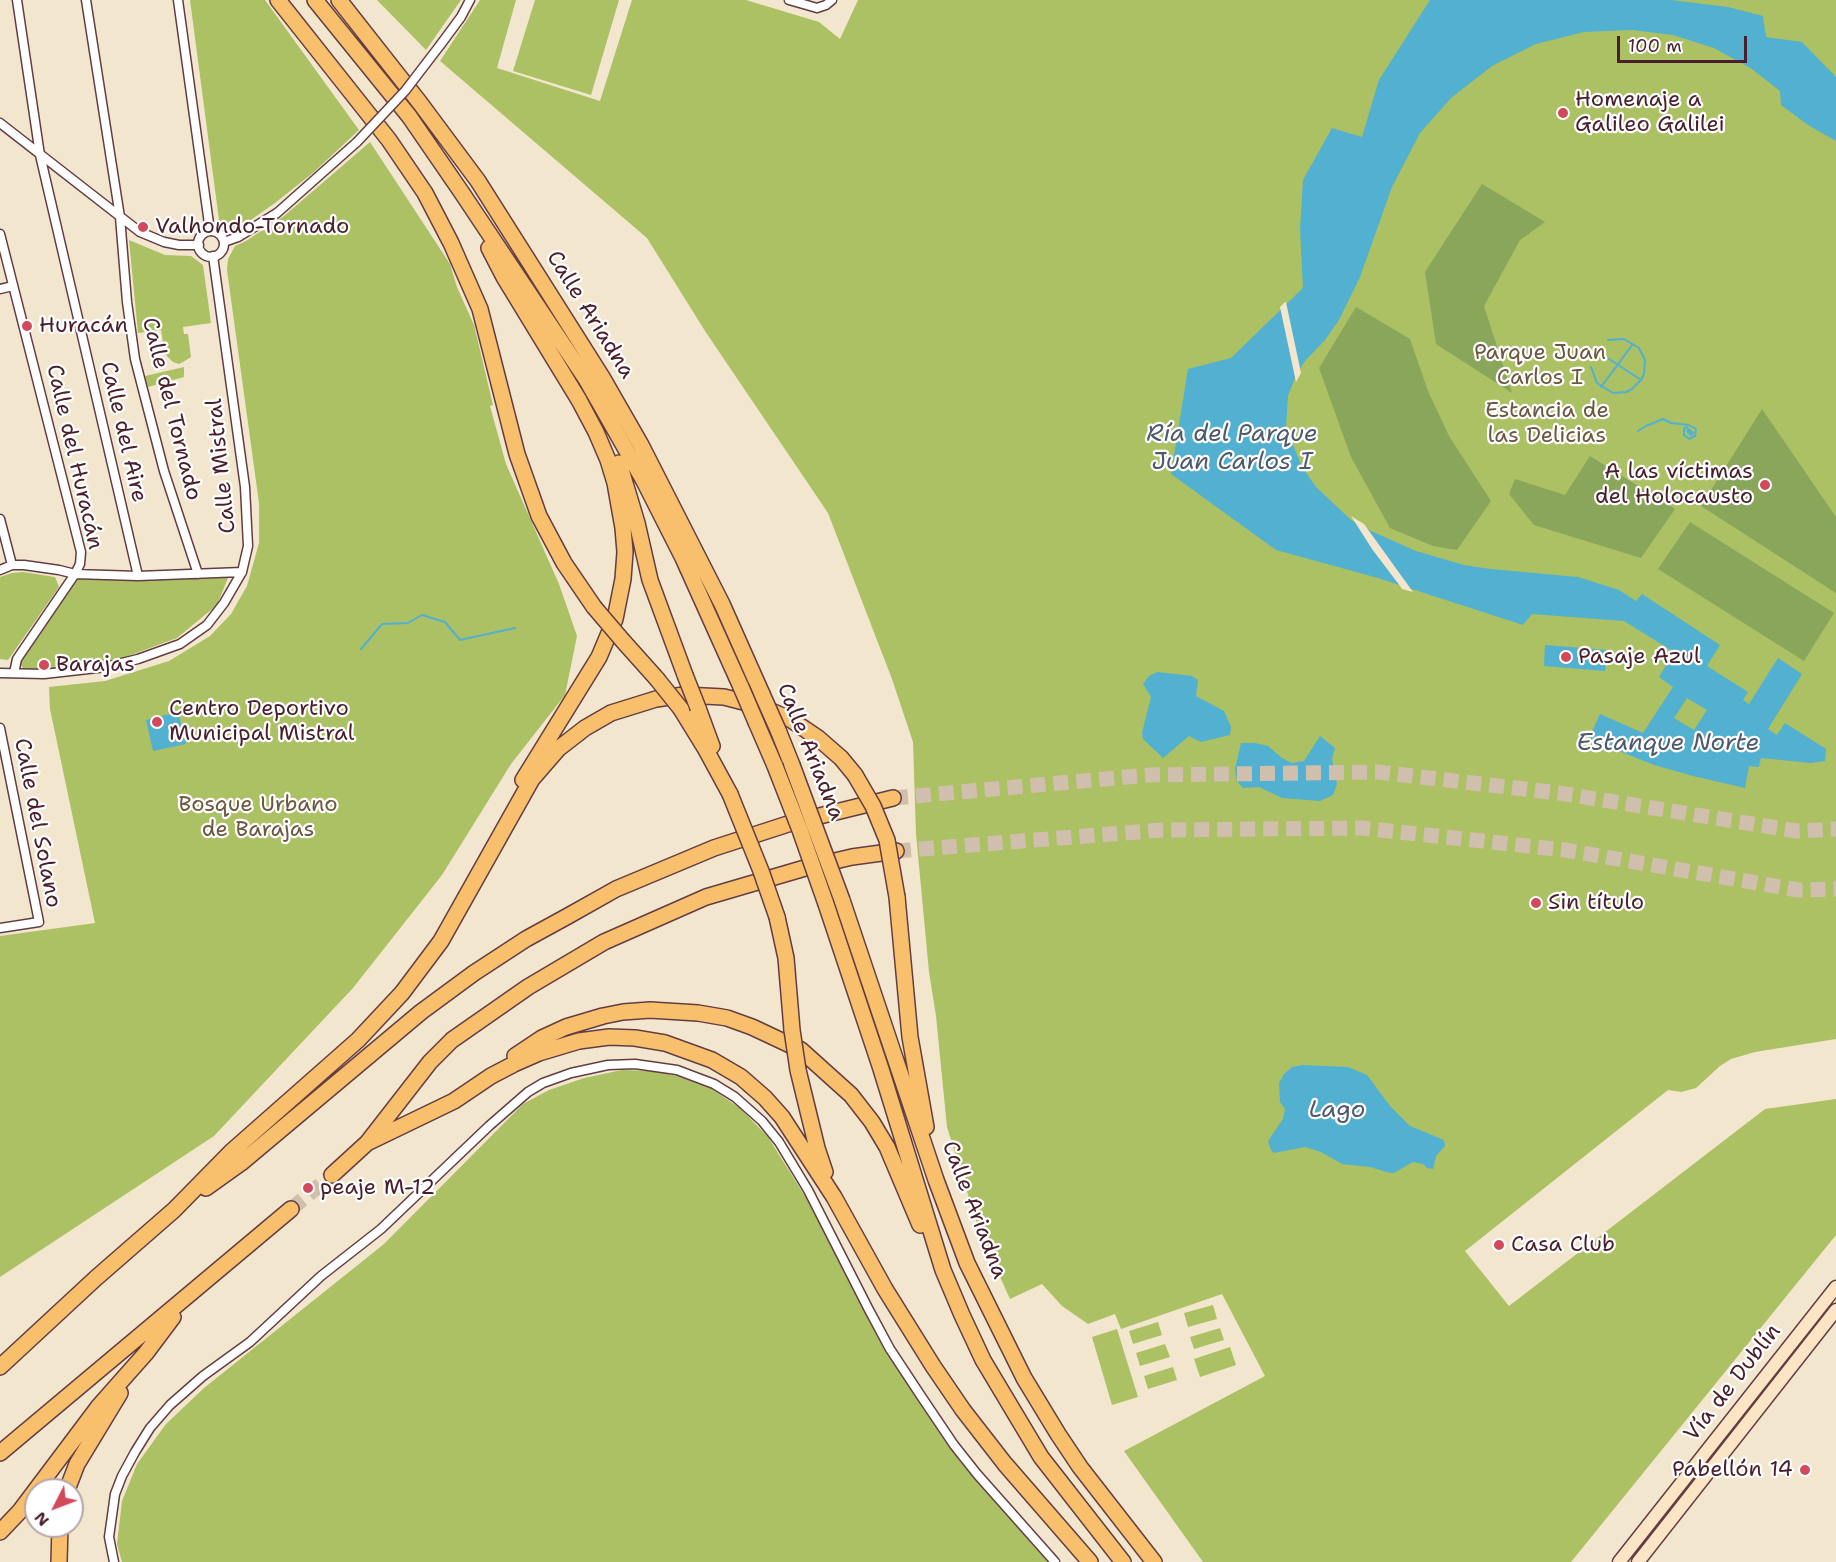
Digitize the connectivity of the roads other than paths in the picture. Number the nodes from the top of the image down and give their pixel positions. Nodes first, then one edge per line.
1 (17, 0) edge
2 (86, 0) edge
3 (178, 0) edge
4 (278, 0) edge
5 (315, 0) edge
6 (339, 0) edge
7 (470, 0) edge
8 (789, 0) edge
9 (829, 3) edge
10 (0, 123) edge
11 (40, 155) junction
12 (462, 193) junction
13 (120, 216) junction
14 (210, 231) junction
15 (0, 234) edge
16 (224, 242) junction
17 (198, 245) junction
18 (213, 256) junction
19 (13, 286) junction
20 (0, 289) edge
21 (538, 307) junction
22 (0, 519) edge
23 (12, 565) junction
24 (0, 570) edge
25 (242, 572) junction
26 (75, 574) junction
27 (198, 574) junction
28 (138, 576) junction
29 (0, 673) edge
30 (14, 673) junction
31 (0, 728) edge
32 (730, 794) junction
33 (893, 798) tunnel mouth
34 (896, 851) tunnel mouth
35 (472, 885) junction
36 (0, 928) edge
37 (491, 1076) junction
38 (367, 1143) junction
39 (332, 1175) tunnel mouth
40 (936, 1180) junction
41 (834, 1197) junction
42 (291, 1209) tunnel mouth
43 (174, 1210) junction
44 (943, 1270) junction
45 (1836, 1287) edge
46 (189, 1297) junction
47 (1836, 1310) edge
48 (146, 1353) junction
49 (0, 1367) edge
50 (0, 1453) edge
51 (72, 1478) edge
52 (0, 1532) edge
53 (60, 1538) edge
54 (1087, 1560) edge
55 (59, 1562) edge
56 (114, 1562) edge
57 (1054, 1562) edge
58 (1123, 1562) edge
59 (1154, 1562) edge
60 (1619, 1562) edge
61 (1638, 1562) edge

1 - 11 street, Calle del Aire
2 - 13 street, Calle del Tornado
3 - 14 street
4 - 32 highway, bridge
5 - 12 highway, Calle Ariadna
6 - 40 highway, Calle Ariadna, bridge
7 - 16 street, bridge
8 - 9 street
10 - 11 street
11 - 13 street
11 - 28 street, Calle del Aire
12 - 21 highway, Calle Ariadna
12 - 35 highway
13 - 17 street
13 - 27 street, Calle del Tornado
14 - 16 street
14 - 17 street
15 - 19 street, Calle del Huracán
16 - 18 street
17 - 18 street
18 - 25 street, Calle Mistral
19 - 20 street
19 - 26 street, Calle del Huracán
21 - 32 highway, bridge
21 - 44 highway, Calle Ariadna, bridge
22 - 23 street
23 - 24 street
23 - 26 street
25 - 27 street
25 - 30 street, Calle Mistral
26 - 28 street
26 - 30 street, Calle del Huracán
27 - 28 street
29 - 30 street, Calle Mistral
31 - 36 street, Calle del Solano
32 - 41 highway, bridge
33 - 43 highway
34 - 38 highway
35 - 40 highway, bridge
35 - 43 highway
37 - 38 highway
37 - 41 highway
37 - 44 highway
38 - 39 highway
40 - 59 highway, Calle Ariadna
41 - 54 highway
42 - 46 highway
43 - 49 highway
44 - 58 highway, Calle Ariadna
45 - 60 street, Vía de Dublín
46 - 48 highway
46 - 50 highway
47 - 61 street, Vía de Dublín
48 - 51 highway
48 - 52 highway
53 - 55 highway
56 - 57 street

